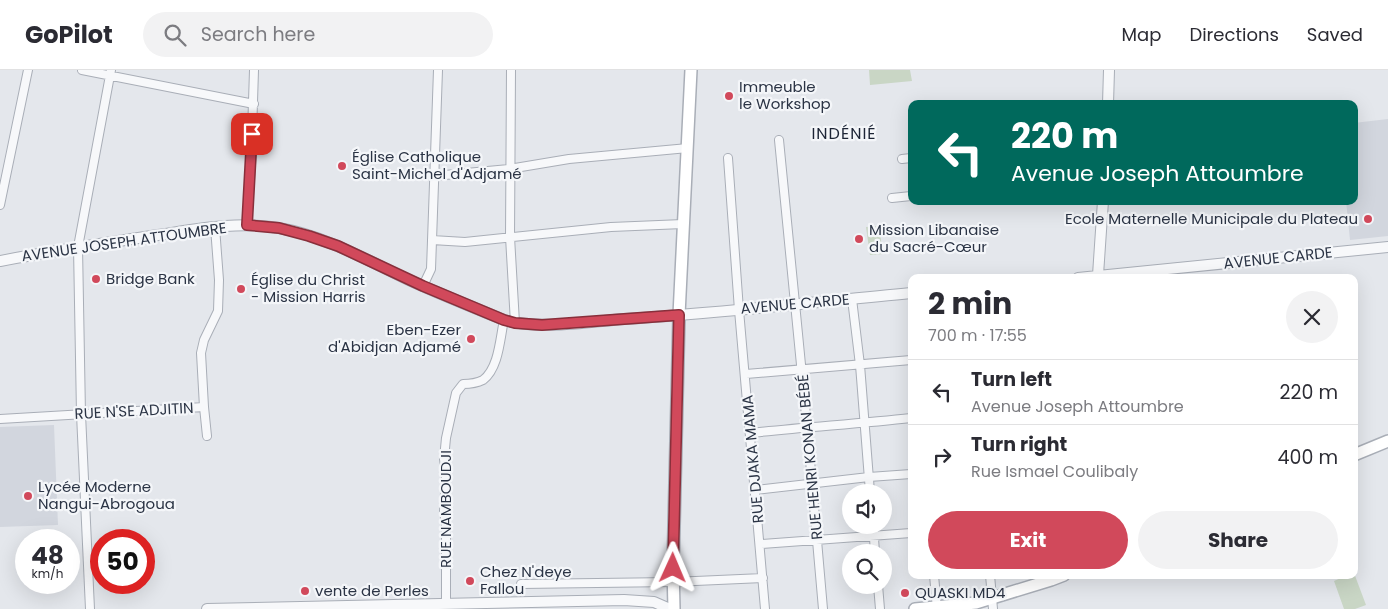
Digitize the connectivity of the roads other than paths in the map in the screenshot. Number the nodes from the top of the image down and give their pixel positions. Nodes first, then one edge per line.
1 (28, 70) edge
2 (82, 70) edge
3 (254, 70) edge
4 (438, 70) edge
5 (511, 70) edge
6 (691, 70) edge
7 (1109, 70) edge
8 (110, 73) edge
9 (1108, 100) edge
10 (254, 104) junction
11 (779, 140) dead end
12 (688, 148) junction
13 (728, 158) dead end
14 (908, 158) edge
15 (902, 159) dead end
16 (509, 168) junction
17 (434, 176) junction
18 (908, 196) edge
19 (892, 198) dead end
20 (0, 205) edge
21 (1103, 205) edge
22 (683, 224) junction
23 (247, 225) junction
24 (215, 227) junction
25 (510, 237) junction
26 (432, 240) junction
27 (78, 247) junction
28 (1388, 247) edge
29 (0, 261) edge
30 (1098, 274) edge
31 (1139, 274) edge
32 (423, 286) junction
33 (908, 293) edge
34 (852, 299) junction
35 (796, 304) junction
36 (739, 310) junction
37 (679, 315) junction
38 (504, 320) junction
39 (515, 323) junction
40 (908, 360) edge
41 (860, 365) junction
42 (802, 370) junction
43 (746, 374) junction
44 (204, 408) junction
45 (81, 414) junction
46 (908, 418) edge
47 (0, 419) edge
48 (864, 423) junction
49 (807, 426) junction
50 (751, 433) junction
51 (207, 436) dead end
52 (1388, 441) edge
53 (1358, 453) edge
54 (908, 474) edge
55 (869, 477) junction
56 (812, 483) junction
57 (869, 484) edge
58 (756, 490) junction
59 (908, 532) edge
60 (873, 536) junction
61 (818, 541) junction
62 (763, 544) junction
63 (874, 544) edge
64 (763, 578) junction
65 (934, 579) edge
66 (990, 579) edge
67 (1049, 579) edge
68 (673, 582) junction
69 (521, 584) dead end
70 (879, 594) edge
71 (446, 603) junction
72 (992, 604) edge
73 (937, 608) edge
74 (90, 609) edge
75 (207, 609) edge
76 (670, 609) edge
77 (674, 609) edge
78 (765, 609) edge
79 (823, 609) edge
80 (880, 609) edge
81 (915, 609) edge

1 - 20 street
2 - 8 street
3 - 10 street
4 - 17 street
5 - 16 street
6 - 12 main road
7 - 9 street
8 - 10 street
8 - 27 street
10 - 23 street
11 - 35 street, RUE HENRI KONAN BÉBÉ
12 - 16 street
12 - 22 main road
13 - 36 street, RUE DJAKA MAMA
14 - 15 street
16 - 17 street
16 - 25 street
17 - 26 street
18 - 19 street
21 - 30 street
22 - 25 street
22 - 37 main road
23 - 24 street, AVENUE JOSEPH ATTOUMBRE
23 - 32 street, AVENUE JOSEPH ATTOUMBRE
24 - 27 street, AVENUE JOSEPH ATTOUMBRE
24 - 44 street, RUE N'SE ADJITIN
25 - 26 street
25 - 39 street
26 - 32 street
27 - 29 street, AVENUE JOSEPH ATTOUMBRE
27 - 45 street
28 - 31 street, AVENUE CARDE
32 - 38 street, AVENUE JOSEPH ATTOUMBRE
33 - 34 street, AVENUE CARDE
34 - 35 street, AVENUE CARDE
34 - 41 street
35 - 36 street, AVENUE CARDE
35 - 42 street, RUE HENRI KONAN BÉBÉ
36 - 37 street, AVENUE CARDE
36 - 43 street, RUE DJAKA MAMA
37 - 39 street, AVENUE JOSEPH ATTOUMBRE
37 - 68 main road
38 - 39 street, AVENUE JOSEPH ATTOUMBRE
38 - 71 street, RUE NAMBOUDJI
40 - 41 street
41 - 42 street
41 - 48 street
42 - 43 street
42 - 49 street, RUE HENRI KONAN BÉBÉ
43 - 50 street, RUE DJAKA MAMA
44 - 45 street, RUE N'SE ADJITIN
44 - 51 street
45 - 47 street, RUE N'SE ADJITIN
45 - 74 street
46 - 48 street
48 - 49 street
48 - 55 street
49 - 50 street
49 - 56 street, RUE HENRI KONAN BÉBÉ
50 - 58 street, RUE DJAKA MAMA
52 - 53 main road
54 - 55 street
55 - 56 street
55 - 57 street
56 - 58 street
56 - 61 street, RUE HENRI KONAN BÉBÉ
58 - 62 street, RUE DJAKA MAMA
59 - 60 street
60 - 61 street
60 - 63 street
61 - 62 street
61 - 79 street, RUE HENRI KONAN BÉBÉ
62 - 64 street, RUE DJAKA MAMA
64 - 68 street
64 - 78 street, RUE DJAKA MAMA
65 - 73 street
66 - 72 street
67 - 72 main road
68 - 69 street
68 - 77 main road
70 - 80 street
71 - 75 street
71 - 76 street
72 - 73 main road
73 - 81 main road

